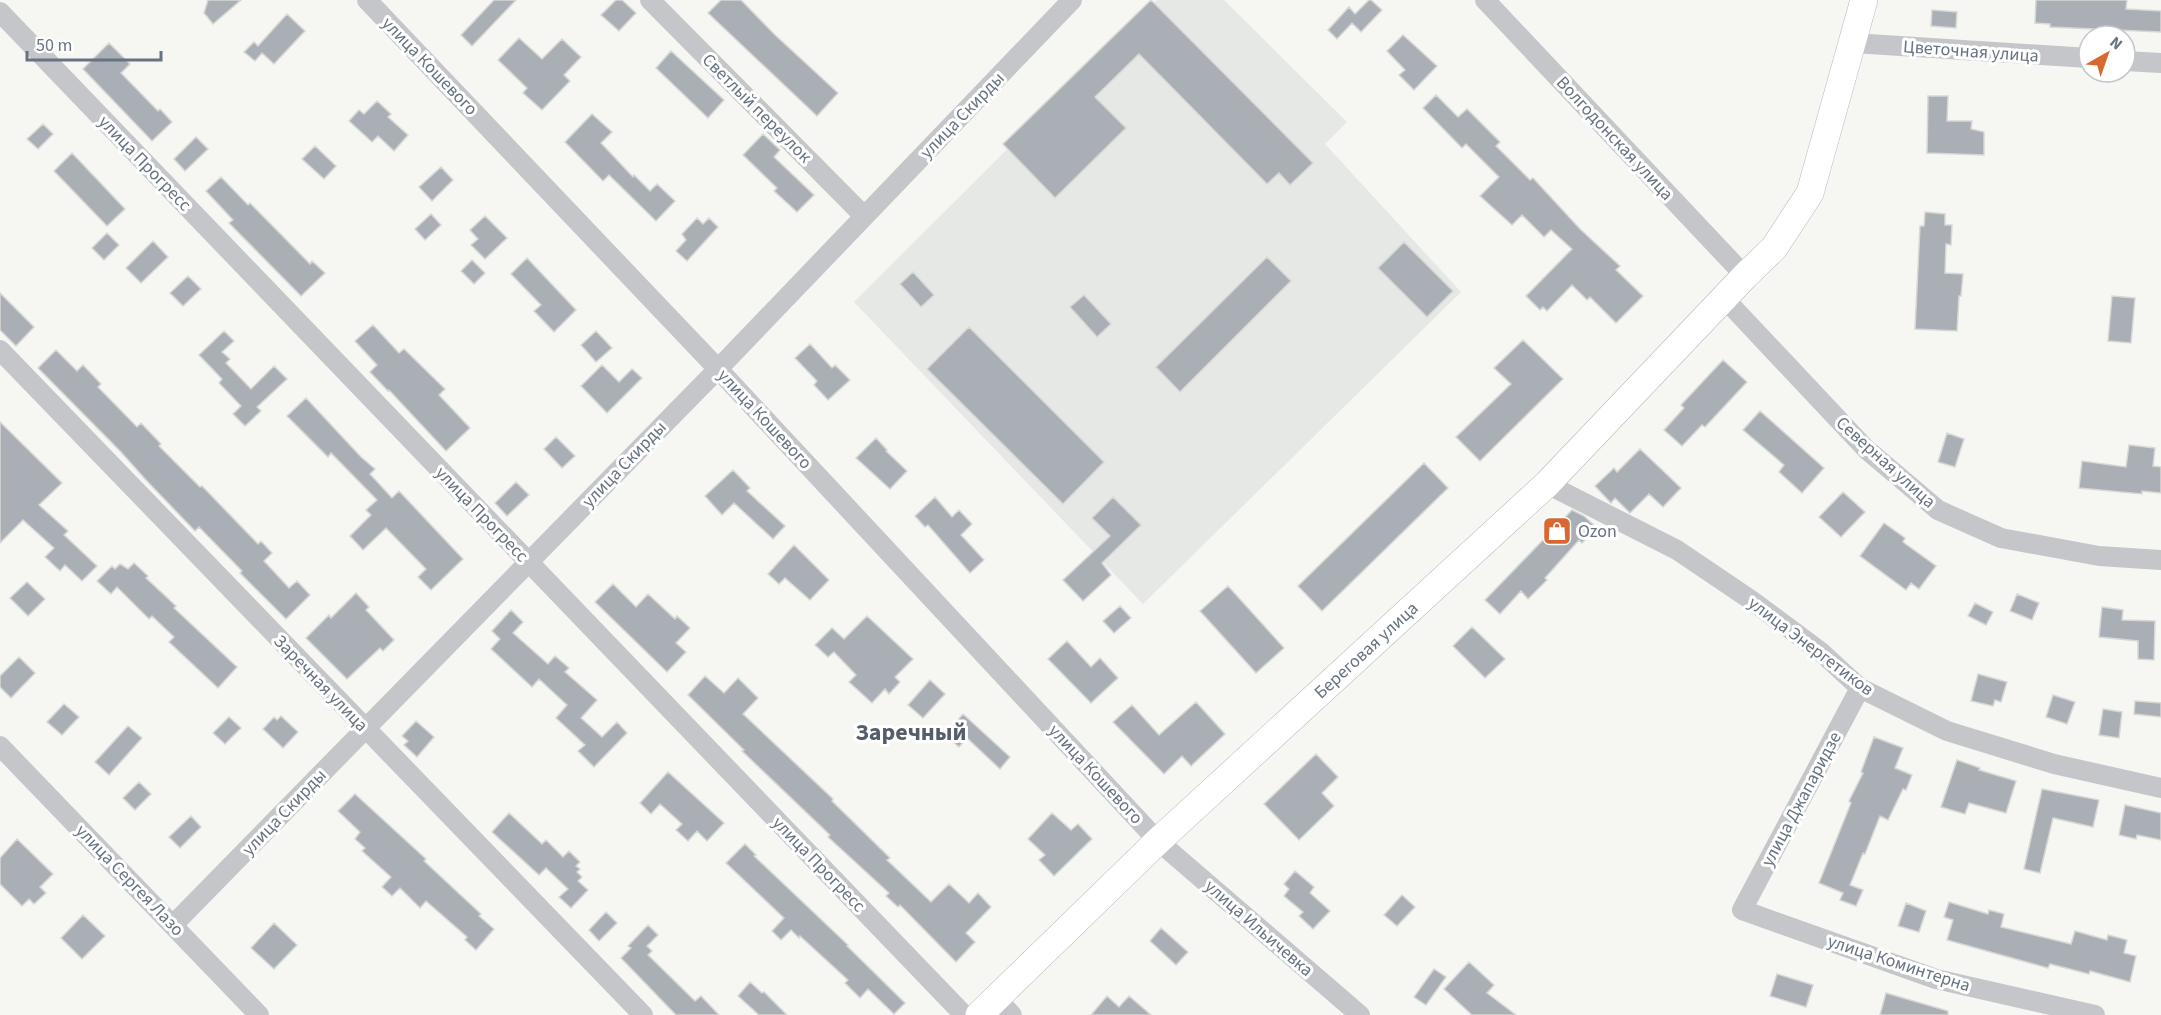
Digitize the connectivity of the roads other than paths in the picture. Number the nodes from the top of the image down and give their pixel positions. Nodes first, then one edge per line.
1 (367, 0) edge
2 (650, 0) edge
3 (1072, 0) edge
4 (1485, 0) edge
5 (1864, 0) edge
6 (0, 12) edge
7 (1852, 43) junction
8 (2077, 57) edge
9 (2137, 62) edge
10 (2161, 63) edge
11 (864, 216) junction
12 (1745, 276) junction
13 (1724, 298) junction
14 (0, 350) edge
15 (718, 369) junction
16 (1547, 484) junction
17 (2161, 560) edge
18 (528, 562) junction
19 (1860, 688) junction
20 (365, 729) junction
21 (0, 746) edge
22 (2161, 788) edge
23 (1158, 841) junction
24 (1742, 910) joint
25 (173, 925) junction
26 (996, 1010) edge
27 (259, 1015) edge
28 (643, 1015) edge
29 (964, 1015) edge
30 (1360, 1015) edge
31 (2095, 1015) edge

1 - 15 street, улица Кошевого
2 - 11 street, Светлый переулок
3 - 11 street, улица Скирды
4 - 12 street, Волгодонская улица
5 - 7 main road, Береговая улица
6 - 18 street, улица Прогресс
7 - 8 street, Цветочная улица
7 - 12 main road, Береговая улица
9 - 10 street
11 - 15 street, улица Скирды
12 - 13 main road, Береговая улица
13 - 16 main road, Береговая улица
13 - 17 street, Северная улица
14 - 20 street, Заречная улица
15 - 18 street, улица Скирды
15 - 23 street, улица Кошевого
16 - 19 street, улица Энергетиков
16 - 23 main road, Береговая улица
18 - 20 street, улица Скирды
18 - 29 street, улица Прогресс
19 - 22 street, улица Энергетиков
19 - 24 street, улица Джапаридзе
20 - 25 street, улица Скирды
20 - 28 street, Заречная улица
21 - 25 street, улица Сергея Лазо
23 - 26 main road, Береговая улица
23 - 30 street, улица Ильичевка
24 - 31 street, улица Коминтерна
25 - 27 street, улица Сергея Лазо

